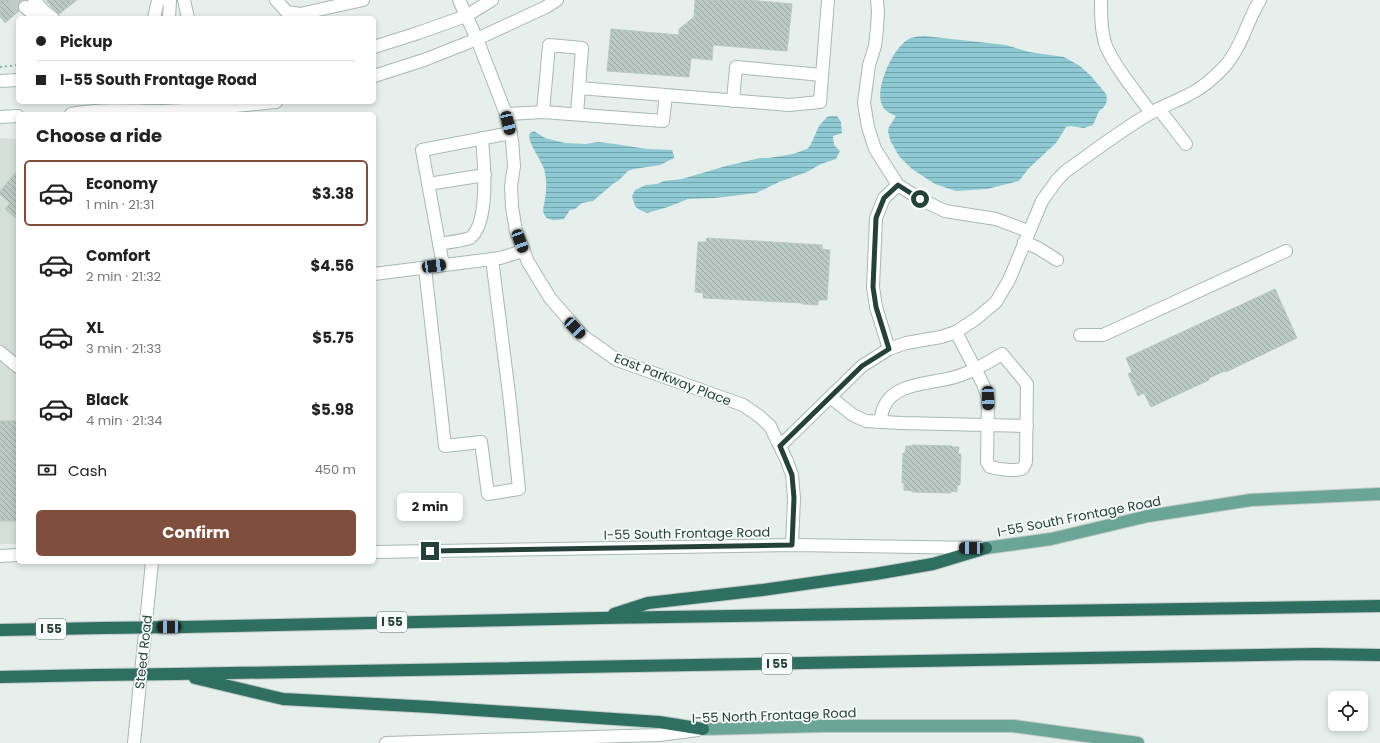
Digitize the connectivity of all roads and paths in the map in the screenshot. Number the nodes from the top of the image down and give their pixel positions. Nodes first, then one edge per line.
1 (43, 0) edge
2 (159, 0) edge
3 (170, 0) edge
4 (184, 0) edge
5 (276, 0) edge
6 (363, 0) edge
7 (459, 0) edge
8 (492, 0) edge
9 (557, 0) edge
10 (828, 0) edge
11 (877, 0) edge
12 (1101, 0) edge
13 (1260, 0) edge
14 (27, 5) edge
15 (35, 16) edge
16 (41, 16) edge
17 (49, 16) edge
18 (52, 16) edge
19 (154, 16) edge
20 (169, 16) edge
21 (188, 16) edge
22 (466, 16) junction
23 (477, 39) junction
24 (376, 46) edge
25 (16, 65) edge
26 (0, 67) edge
27 (376, 75) edge
28 (822, 75) junction
29 (16, 80) edge
30 (0, 81) edge
31 (579, 88) junction
32 (666, 95) junction
33 (733, 101) junction
34 (263, 104) edge
35 (159, 109) edge
36 (216, 111) edge
37 (1155, 111) junction
38 (80, 112) edge
39 (543, 112) junction
40 (506, 114) junction
41 (577, 114) junction
42 (16, 116) edge
43 (0, 117) edge
44 (511, 133) junction
45 (482, 138) junction
46 (1186, 144) dead end
47 (485, 175) junction
48 (428, 184) junction
49 (898, 185) junction
50 (1026, 237) junction
51 (439, 244) junction
52 (523, 251) junction
53 (1286, 251) dead end
54 (492, 259) junction
55 (1057, 260) dead end
56 (443, 265) junction
57 (425, 268) junction
58 (376, 274) edge
59 (956, 332) junction
60 (1080, 336) dead end
61 (889, 349) junction
62 (0, 352) edge
63 (16, 365) edge
64 (976, 369) junction
65 (830, 397) junction
66 (880, 422) junction
67 (987, 426) junction
68 (1027, 426) junction
69 (780, 446) junction
70 (1380, 494) edge
71 (792, 545) junction
72 (986, 548) junction
73 (376, 552) edge
74 (16, 555) edge
75 (0, 556) edge
76 (152, 564) edge
77 (1380, 606) edge
78 (601, 618) junction
79 (0, 630) edge
80 (1379, 655) edge
81 (176, 674) junction
82 (0, 677) edge
83 (703, 729) junction
84 (539, 741) edge
85 (454, 742) edge
86 (134, 743) edge
87 (386, 743) edge
88 (1138, 743) edge

1 - 18 street
2 - 19 street
3 - 20 street
4 - 21 street
5 - 6 street
7 - 22 street, East Parkway Place
8 - 22 street
9 - 23 street
10 - 28 street
11 - 49 street
12 - 37 street
13 - 37 street
14 - 15 street
14 - 16 street
14 - 17 street
22 - 23 street, East Parkway Place
22 - 24 street
23 - 27 street
23 - 40 street, East Parkway Place
25 - 26 path
28 - 33 street
28 - 33 street
29 - 30 street
31 - 32 street
31 - 39 street
31 - 41 street
32 - 33 street
32 - 41 street
34 - 36 street
35 - 36 street
35 - 38 street
37 - 46 street
37 - 50 street
39 - 40 street
39 - 41 street
40 - 44 street, East Parkway Place
42 - 43 street
44 - 45 street
44 - 52 street, East Parkway Place
45 - 47 street
45 - 48 street
47 - 48 street
47 - 51 street
48 - 51 street
49 - 50 street
49 - 61 street
50 - 55 street
50 - 59 street
51 - 56 street
52 - 54 street
52 - 69 street, East Parkway Place
53 - 60 street
54 - 56 street
54 - 57 street
56 - 57 street
57 - 58 street
59 - 61 street
59 - 64 street
61 - 65 street
62 - 63 street
64 - 66 street
64 - 67 street
64 - 68 street
65 - 66 street
65 - 69 street
66 - 67 street
67 - 68 street
67 - 68 street
69 - 71 street, East Parkway Place
70 - 72 main road, I-55 South Frontage Road
71 - 72 street, I-55 South Frontage Road
71 - 73 street, I-55 South Frontage Road
72 - 78 highway
74 - 75 street
76 - 86 street, Steed Road
77 - 78 highway, I 55
78 - 79 highway, I 55, bridge
80 - 81 highway, I 55
81 - 82 highway, I 55, bridge
81 - 83 highway
83 - 84 street, I-55 North Frontage Road
83 - 88 main road, I-55 North Frontage Road
84 - 85 street, I-55 North Frontage Road
85 - 87 street, I-55 North Frontage Road

